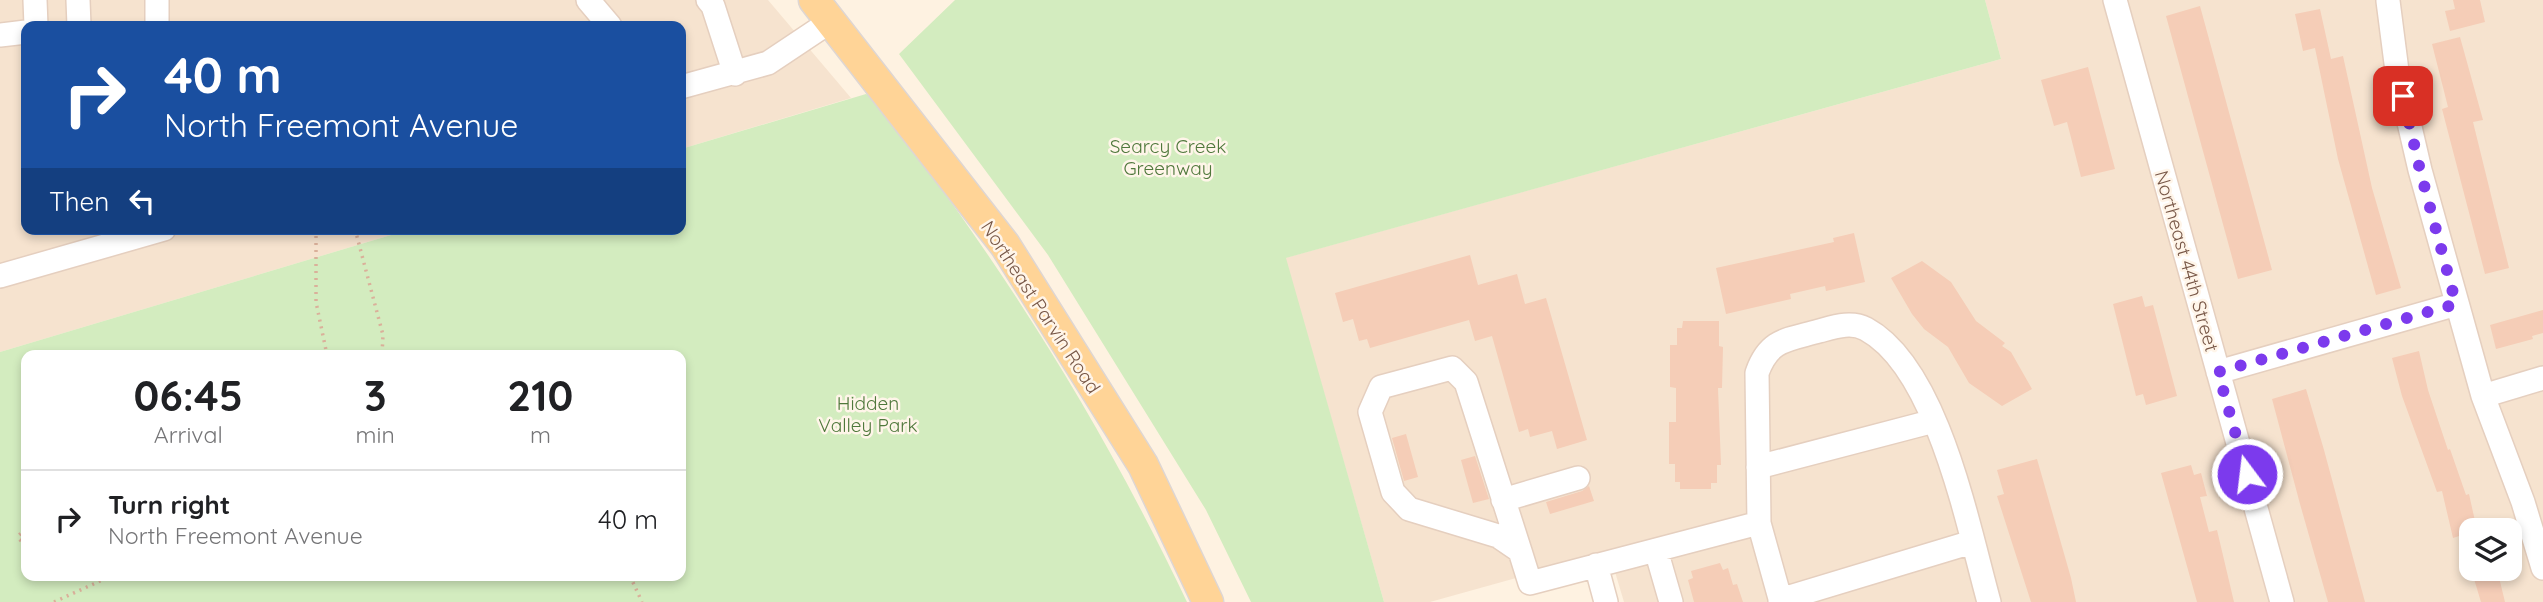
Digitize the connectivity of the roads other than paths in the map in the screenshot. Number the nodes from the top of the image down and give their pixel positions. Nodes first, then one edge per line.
1 (35, 0) edge
2 (78, 0) edge
3 (157, 0) edge
4 (588, 0) edge
5 (708, 0) edge
6 (2115, 0) edge
7 (2388, 1) edge
8 (823, 10) edge
9 (36, 21) edge
10 (79, 21) edge
11 (157, 21) edge
12 (606, 21) edge
13 (21, 33) edge
14 (0, 35) edge
15 (735, 74) junction
16 (686, 86) edge
17 (143, 235) edge
18 (0, 275) edge
19 (2456, 304) junction
20 (2218, 372) junction
21 (2543, 378) edge
22 (2483, 396) junction
23 (1934, 421) junction
24 (1758, 467) junction
25 (1578, 478) dead end
26 (1503, 500) junction
27 (1759, 523) junction
28 (1972, 542) junction
29 (1656, 550) junction
30 (1520, 551) junction
31 (1596, 565) junction
32 (2543, 568) edge
33 (1780, 601) edge
34 (1208, 602) edge
35 (1606, 602) edge
36 (1671, 602) edge
37 (1989, 602) edge
38 (2282, 602) edge

1 - 9 street
2 - 10 street
3 - 11 street
4 - 12 street
5 - 15 street
6 - 20 street, Northeast 44th Street
7 - 19 street
8 - 15 street
8 - 34 main road, Northeast Parvin Road
13 - 14 street
15 - 16 street
17 - 18 street
19 - 20 street
19 - 22 street
20 - 38 street, Northeast 44th Street
21 - 22 street
22 - 32 street
23 - 24 street
23 - 24 street
23 - 28 street
24 - 27 street
25 - 26 street
26 - 30 street
26 - 30 street
27 - 29 street
27 - 33 street
28 - 33 street
28 - 37 street
29 - 31 street
29 - 36 street
30 - 31 street
31 - 35 street

